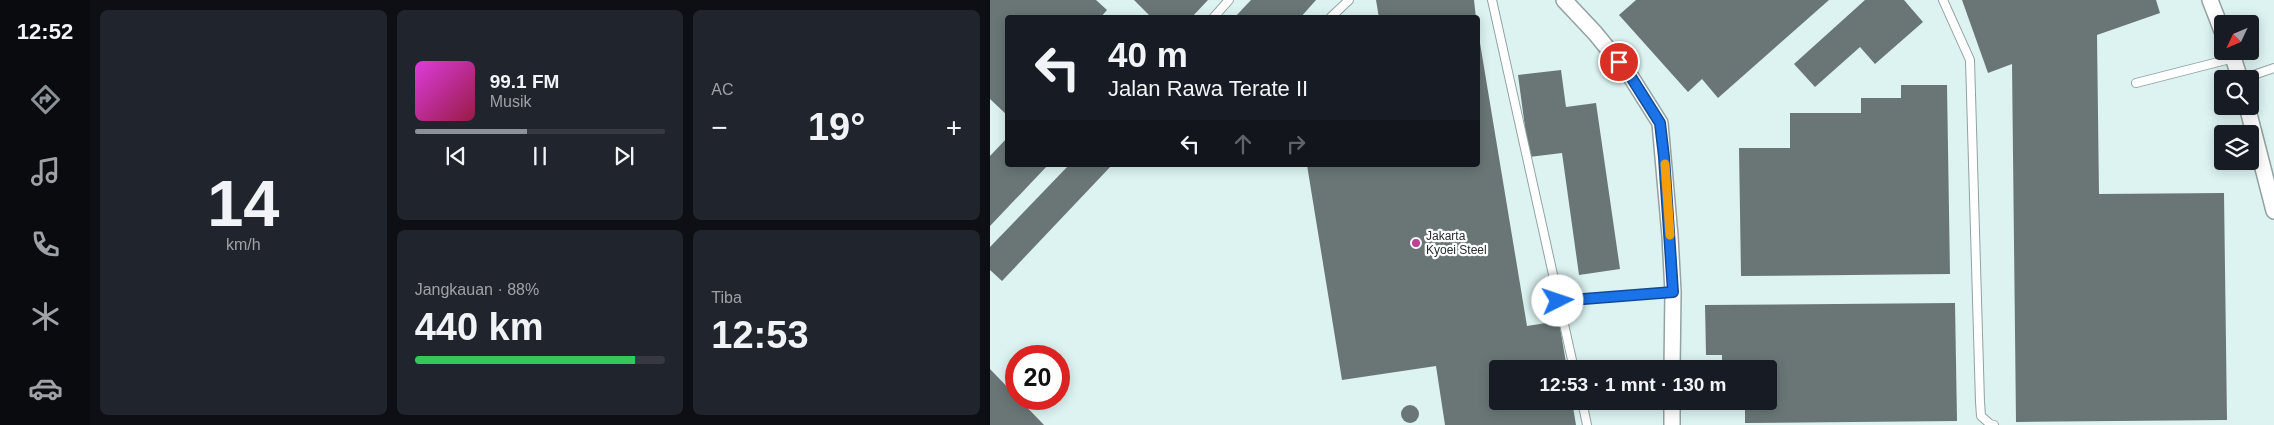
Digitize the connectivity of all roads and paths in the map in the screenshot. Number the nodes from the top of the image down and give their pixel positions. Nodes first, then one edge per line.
1 (1229, 0) edge
2 (1349, 0) edge
3 (1492, 0) edge
4 (1564, 0) edge
5 (1943, 0) edge
6 (2210, 0) edge
7 (1216, 15) edge
8 (1333, 15) edge
9 (2216, 15) edge
10 (2215, 60) edge
11 (2274, 68) edge
12 (2259, 73) edge
13 (2136, 83) dead end
14 (2249, 115) edge
15 (2274, 211) edge
16 (1673, 292) junction
17 (1558, 301) junction
18 (1572, 360) edge
19 (1672, 360) edge
20 (1584, 410) edge
21 (1672, 410) edge
22 (1587, 425) edge
23 (1672, 425) edge
24 (1994, 425) edge

1 - 7 lane
2 - 8 lane
3 - 17 lane
4 - 16 street
5 - 24 lane
6 - 9 street
10 - 13 lane
11 - 12 lane
14 - 15 street
16 - 17 lane
16 - 19 street
17 - 18 lane
20 - 22 lane
21 - 23 street

